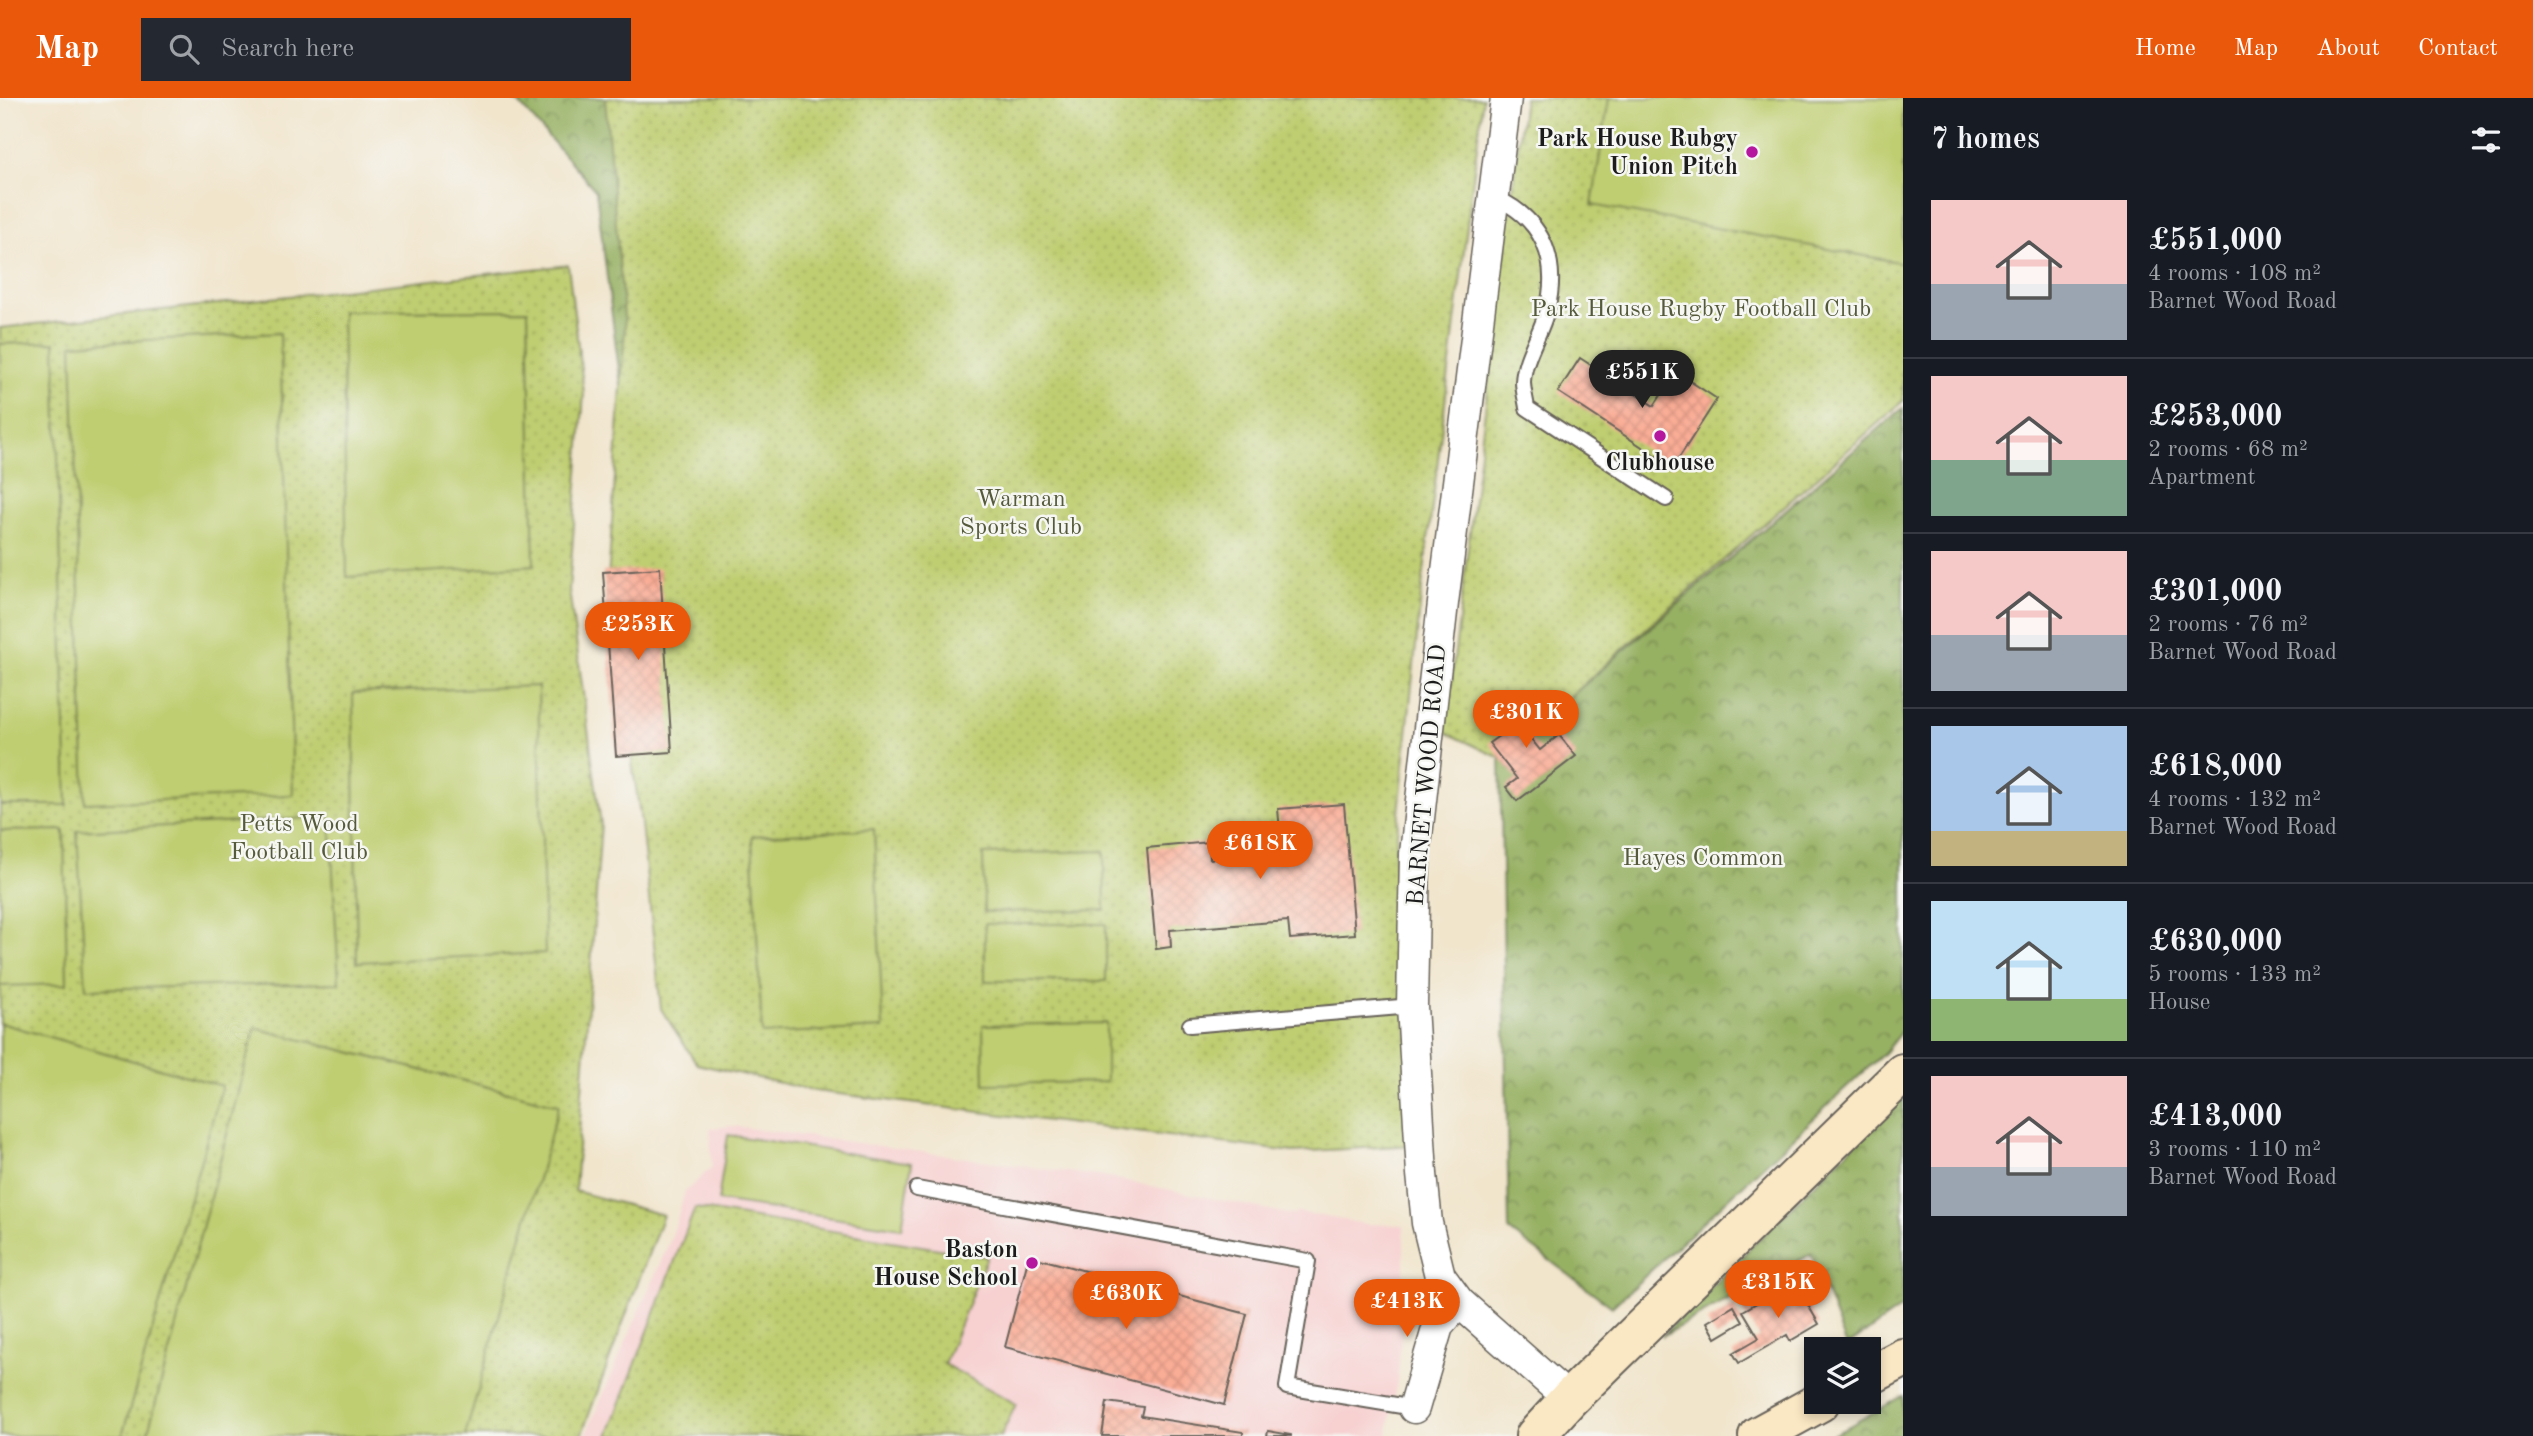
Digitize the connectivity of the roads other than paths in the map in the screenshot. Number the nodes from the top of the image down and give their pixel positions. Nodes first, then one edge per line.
1 (1506, 98) edge
2 (1494, 197) junction
3 (1666, 499) dead end
4 (1412, 1006) junction
5 (1190, 1025) dead end
6 (1903, 1073) edge
7 (917, 1189) dead end
8 (1459, 1301) junction
9 (1903, 1358) edge
10 (1881, 1370) edge
11 (1569, 1399) junction
12 (1413, 1408) joint
13 (1804, 1411) edge
14 (1535, 1436) edge
15 (1758, 1436) edge

1 - 2 street, BARNET WOOD ROAD
2 - 3 lane
2 - 4 street, BARNET WOOD ROAD
4 - 5 lane
4 - 8 street, BARNET WOOD ROAD
6 - 11 street
7 - 12 lane
8 - 11 street, BARNET WOOD ROAD
8 - 12 street
9 - 10 street
11 - 14 street
13 - 15 street

